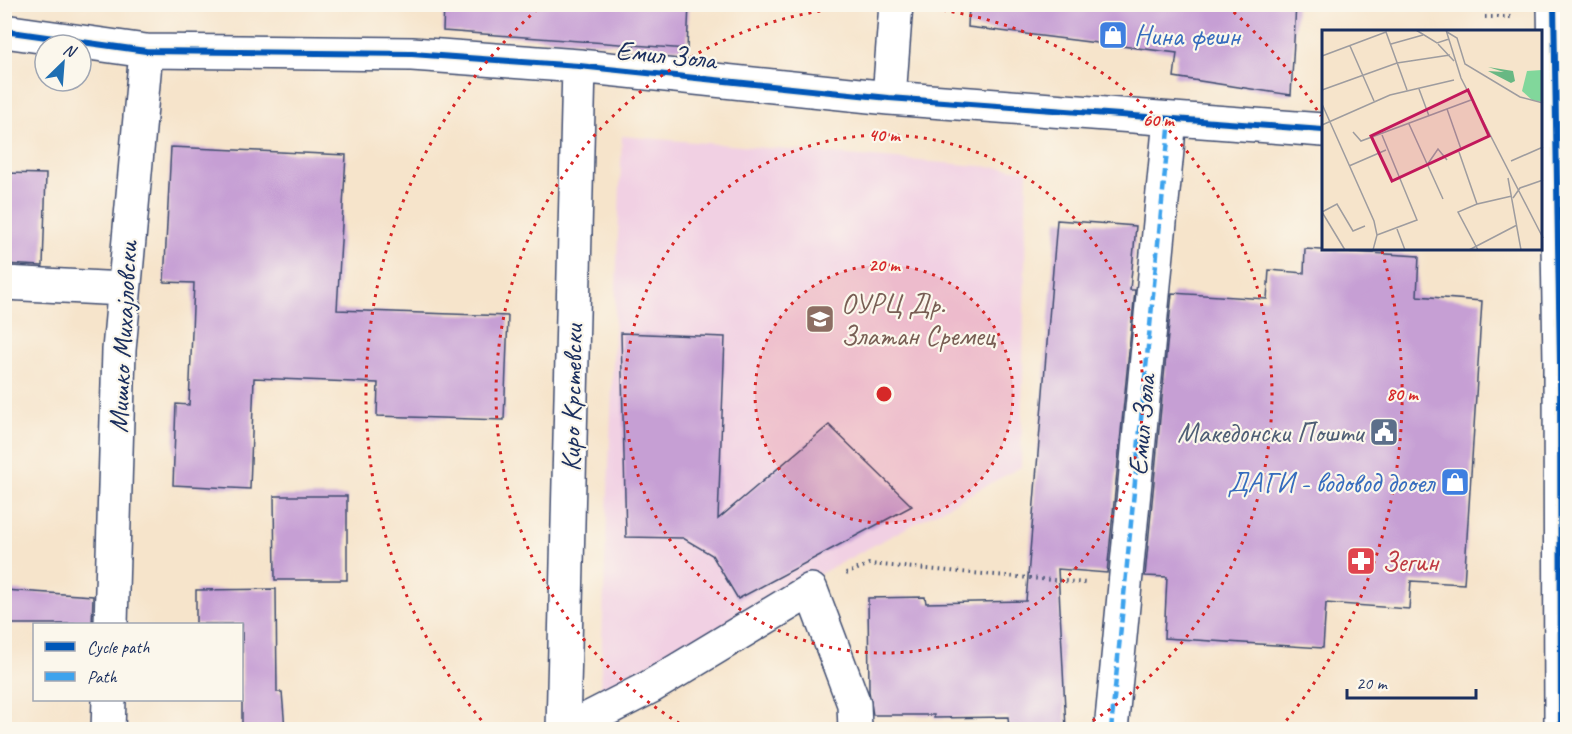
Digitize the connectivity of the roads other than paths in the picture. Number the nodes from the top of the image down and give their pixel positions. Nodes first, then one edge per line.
1 (896, 4) edge
2 (1554, 4) edge
3 (4, 30) edge
4 (146, 51) junction
5 (579, 66) junction
6 (888, 98) junction
7 (1170, 119) junction
8 (1322, 130) edge
9 (1548, 137) edge
10 (4, 283) edge
11 (123, 288) junction
12 (111, 623) edge
13 (109, 701) edge
14 (108, 729) edge
15 (564, 729) edge
16 (855, 729) edge
17 (1111, 729) edge
18 (1561, 729) edge

1 - 6 street
2 - 9 street
3 - 4 street, Емил Зола
4 - 5 street, Емил Зола
4 - 11 street, Мишко Михајловски
5 - 6 street, Емил Зола
5 - 15 street, Киро Крстевски
6 - 7 street, Емил Зола
7 - 8 street, Емил Зола
7 - 17 street, Емил Зола
9 - 18 street
10 - 11 street
11 - 12 street, Мишко Михајловски
13 - 14 street
15 - 16 street, Киро Крстевски

